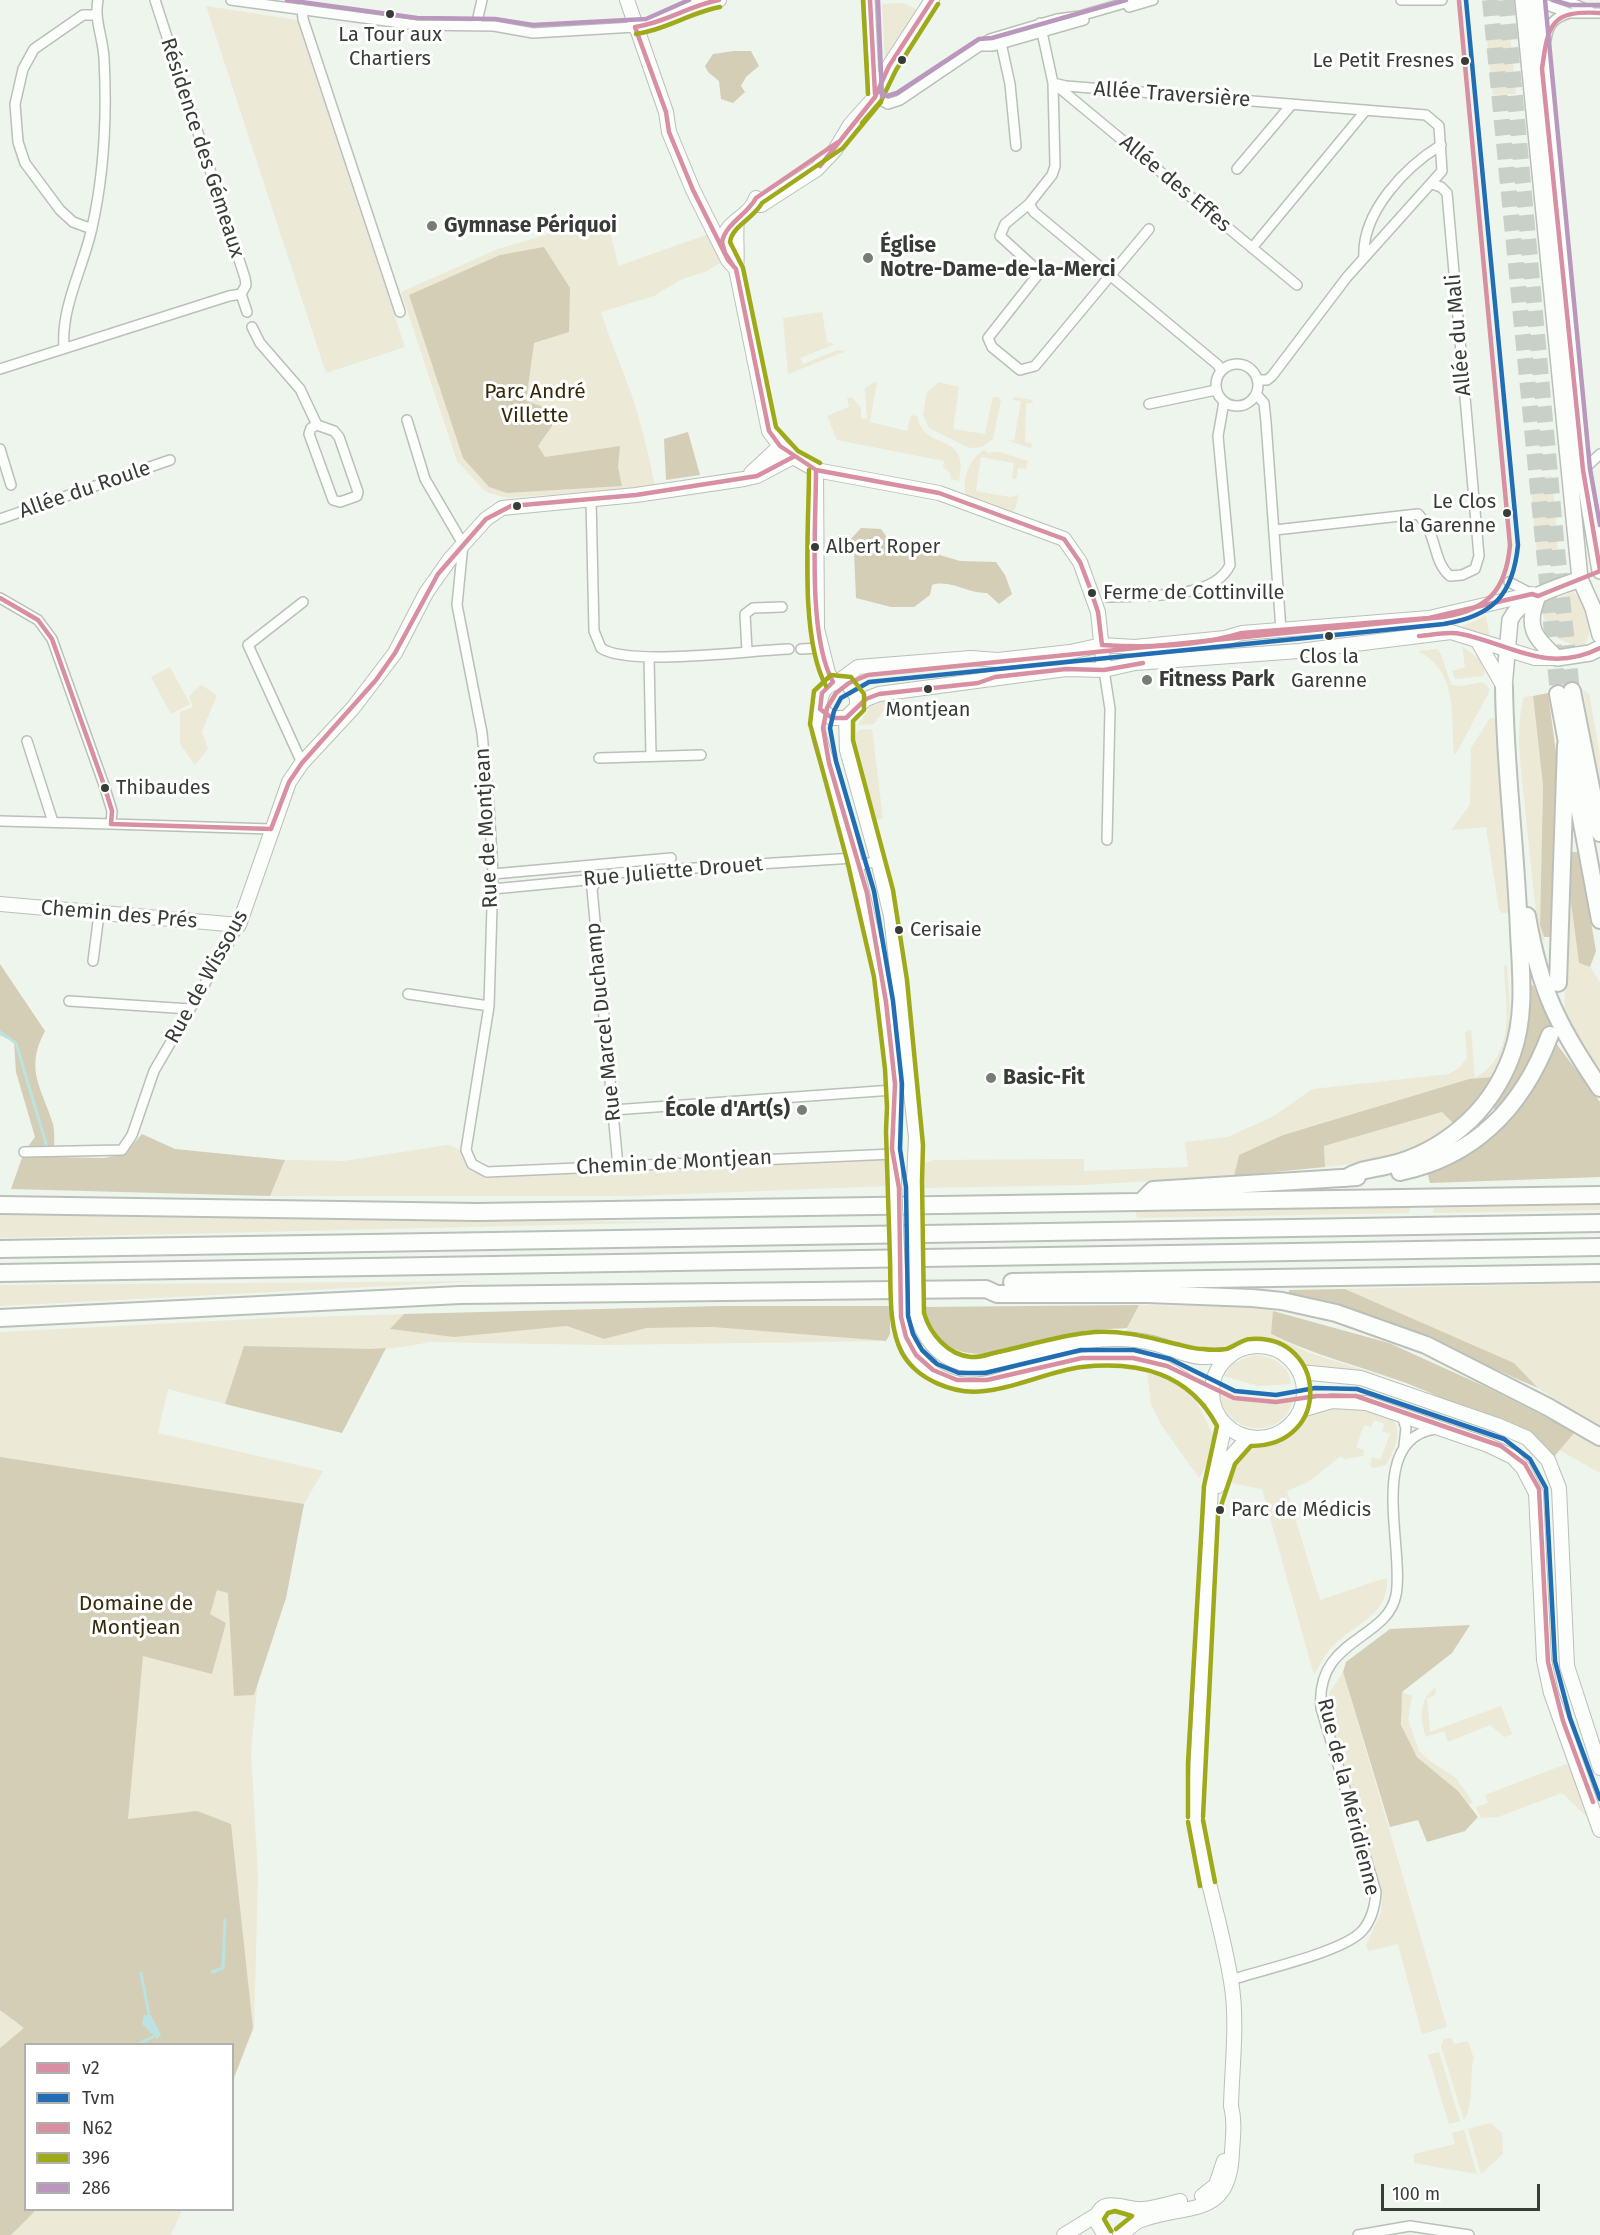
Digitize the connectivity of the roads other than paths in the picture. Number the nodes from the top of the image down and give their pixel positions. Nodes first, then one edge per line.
1 (98, 0) edge
2 (155, 0) edge
3 (231, 0) edge
4 (482, 0) edge
5 (627, 0) edge
6 (719, 0) edge
7 (870, 0) edge
8 (932, 0) edge
9 (1135, 0) edge
10 (1153, 0) edge
11 (1401, 0) edge
12 (1437, 0) edge
13 (1442, 0) edge
14 (1531, 0) edge
15 (1565, 0) edge
16 (280, 3) edge
17 (302, 9) junction
18 (1569, 12) junction
19 (1597, 13) edge
20 (95, 15) junction
21 (476, 26) junction
22 (635, 27) junction
23 (1041, 27) junction
24 (1001, 43) junction
25 (982, 46) junction
26 (1542, 69) junction
27 (1053, 83) junction
28 (875, 97) junction
29 (1292, 104) junction
30 (1366, 110) junction
31 (1441, 145) junction
32 (1016, 146) dead end
33 (1237, 169) dead end
34 (1432, 184) junction
35 (1029, 204) junction
36 (92, 229) junction
37 (1149, 229) dead end
38 (726, 231) junction
39 (1252, 248) junction
40 (1364, 258) junction
41 (736, 269) junction
42 (1110, 274) junction
43 (1297, 285) dead end
44 (241, 294) junction
45 (247, 312) dead end
46 (400, 312) dead end
47 (252, 327) dead end
48 (64, 347) junction
49 (0, 369) edge
50 (1221, 370) junction
51 (1258, 380) junction
52 (1216, 390) junction
53 (1257, 395) junction
54 (1224, 402) junction
55 (1149, 404) dead end
56 (407, 420) dead end
57 (317, 424) junction
58 (780, 446) junction
59 (0, 449) edge
60 (1600, 454) edge
61 (793, 457) junction
62 (170, 460) dead end
63 (816, 470) junction
64 (1583, 470) junction
65 (744, 479) junction
66 (11, 485) dead end
67 (591, 499) junction
68 (0, 519) edge
69 (1275, 530) junction
70 (463, 544) junction
71 (1600, 571) edge
72 (1580, 579) junction
73 (1509, 582) dead end
74 (1535, 595) junction
75 (1108, 597) dead end
76 (0, 598) edge
77 (303, 602) dead end
78 (782, 607) dead end
79 (1281, 630) junction
80 (1600, 635) edge
81 (1477, 640) junction
82 (1102, 645) junction
83 (820, 648) junction
84 (1600, 648) edge
85 (801, 649) dead end
86 (1506, 649) junction
87 (789, 650) dead end
88 (747, 651) junction
89 (1281, 651) junction
90 (649, 657) junction
91 (1557, 658) junction
92 (1104, 670) junction
93 (836, 682) junction
94 (1504, 687) junction
95 (857, 707) junction
96 (820, 709) junction
97 (846, 718) junction
98 (27, 741) dead end
99 (1566, 745) junction
100 (701, 755) dead end
101 (651, 756) junction
102 (599, 758) dead end
103 (302, 763) junction
104 (0, 821) edge
105 (53, 822) junction
106 (111, 824) junction
107 (271, 829) junction
108 (1600, 833) edge
109 (1107, 840) dead end
110 (1516, 853) junction
111 (671, 858) dead end
112 (879, 861) junction
113 (855, 862) junction
114 (493, 874) junction
115 (597, 879) junction
116 (493, 888) junction
117 (0, 904) edge
118 (99, 914) junction
119 (1600, 920) edge
120 (239, 924) junction
121 (93, 961) dead end
122 (1558, 983) dead end
123 (408, 994) dead end
124 (69, 1001) dead end
125 (489, 1006) junction
126 (190, 1009) junction
127 (1550, 1035) dead end
128 (1600, 1089) edge
129 (893, 1090) junction
130 (613, 1110) junction
131 (466, 1150) joint
132 (24, 1152) dead end
133 (893, 1154) junction
134 (618, 1166) junction
135 (1346, 1178) junction
136 (1600, 1195) edge
137 (1143, 1200) junction
138 (0, 1205) edge
139 (1600, 1223) edge
140 (1600, 1247) edge
141 (0, 1249) edge
142 (0, 1273) edge
143 (1600, 1274) edge
144 (986, 1289) junction
145 (0, 1318) edge
146 (1228, 1356) junction
147 (1300, 1372) junction
148 (1211, 1399) junction
149 (1301, 1410) junction
150 (1402, 1416) junction
151 (1225, 1425) junction
152 (1438, 1429) junction
153 (1600, 1437) edge
154 (1248, 1438) junction
155 (1404, 1446) junction
156 (1210, 1514) junction
157 (1600, 1768) edge
158 (1600, 1830) edge
159 (1231, 1980) junction
160 (1219, 2189) junction
161 (1122, 2206) junction
162 (1098, 2214) junction
163 (1124, 2232) edge
164 (1069, 2233) edge
165 (1103, 2233) edge
166 (1358, 2235) edge
167 (1469, 2235) edge

1 - 20 street
2 - 44 street, Résidence des Gémeaux
3 - 16 street
4 - 21 street
5 - 22 street
6 - 22 street
7 - 28 street
8 - 28 street
9 - 23 street
10 - 23 street
11 - 12 street
12 - 13 street
14 - 18 street
14 - 26 main road
14 - 72 main road
15 - 19 street
16 - 17 street
17 - 21 street
17 - 46 street
18 - 19 street
18 - 26 street
20 - 36 street
20 - 36 street
21 - 22 street
22 - 38 street
23 - 24 street
23 - 25 street
23 - 27 street
24 - 25 street
24 - 32 street
25 - 28 street
26 - 64 main road
27 - 29 street, Allée Traversière
27 - 35 street
27 - 39 street, Allée des Effes
28 - 38 street
29 - 30 street, Allée Traversière
29 - 33 street, Allée Traversière
30 - 31 street, Allée Traversière
30 - 39 street
31 - 34 street
31 - 40 street
34 - 40 street
34 - 69 street, Allée du Mali
35 - 42 street
35 - 42 street
36 - 48 street
37 - 42 street
38 - 41 street
38 - 41 street
39 - 43 street, Allée des Effes
40 - 51 street
41 - 58 street
42 - 50 street
44 - 45 street, Résidence des Gémeaux
44 - 48 street
47 - 57 street
48 - 49 street
50 - 51 street
50 - 52 street
51 - 53 street
52 - 54 street
52 - 55 street
53 - 54 street
53 - 69 street
54 - 75 street
56 - 70 street
57 - 57 street
58 - 61 street
58 - 65 street
59 - 66 street
60 - 64 street
61 - 63 street
61 - 65 street, Rue de Wissous
62 - 68 street, Allée du Roule
63 - 82 street
63 - 83 street
64 - 71 main road
65 - 67 street, Rue de Wissous
67 - 70 street, Rue de Wissous
67 - 90 street
69 - 79 street
70 - 103 street, Rue de Wissous
70 - 114 street, Rue de Montjean
71 - 72 street
72 - 74 main road
72 - 80 main road
73 - 74 street
74 - 79 street
74 - 86 main road
74 - 91 main road
76 - 106 street
77 - 103 street
78 - 88 street
79 - 82 street
79 - 89 street
81 - 86 street
81 - 89 street
81 - 94 street
82 - 92 street
82 - 93 street
83 - 85 street
83 - 93 street
84 - 91 main road
86 - 91 street
86 - 94 main road
87 - 88 street
88 - 90 street
89 - 92 street
90 - 101 street
92 - 95 street
92 - 109 street
93 - 95 street
93 - 96 street
94 - 110 highway
95 - 97 street
96 - 97 street
96 - 113 street
97 - 112 street
98 - 105 street
99 - 108 highway
99 - 119 highway
99 - 122 highway
100 - 101 street
101 - 102 street
103 - 107 street, Rue de Wissous
104 - 105 street
105 - 106 street
106 - 107 street
107 - 120 street, Rue de Wissous
110 - 128 highway
110 - 135 highway
111 - 114 street
112 - 113 street, Rue Juliette Drouet
112 - 146 street, bridge
113 - 115 street, Rue Juliette Drouet
113 - 129 street
114 - 116 street, Rue de Montjean
115 - 116 street, Rue Juliette Drouet
115 - 130 street, Rue Marcel Duchamp
116 - 125 street, Rue de Montjean
117 - 118 street, Chemin des Prés
118 - 120 street, Chemin des Prés
118 - 121 street
120 - 126 street, Rue de Wissous
123 - 125 street
124 - 126 street
125 - 131 street, Rue de Montjean
126 - 132 street, Rue de Wissous
127 - 135 highway
129 - 130 street
129 - 133 street
130 - 134 street, Rue Marcel Duchamp
131 - 134 street, Chemin de Montjean
133 - 134 street, Chemin de Montjean
133 - 148 street, bridge
135 - 137 highway
136 - 137 highway
137 - 138 highway
139 - 141 highway
140 - 142 highway
143 - 144 highway
144 - 145 highway
144 - 153 highway
146 - 147 street
146 - 148 street
147 - 149 street
147 - 157 street
148 - 151 street
149 - 150 street
149 - 154 street
150 - 152 street
150 - 155 street
151 - 154 street
151 - 156 street
152 - 155 street
152 - 158 street
154 - 156 street
155 - 159 street, Rue de la Méridienne
156 - 159 street
159 - 160 street
160 - 161 street
160 - 163 street
161 - 162 street
161 - 163 street
162 - 164 street
162 - 165 street
164 - 165 street
166 - 167 street

